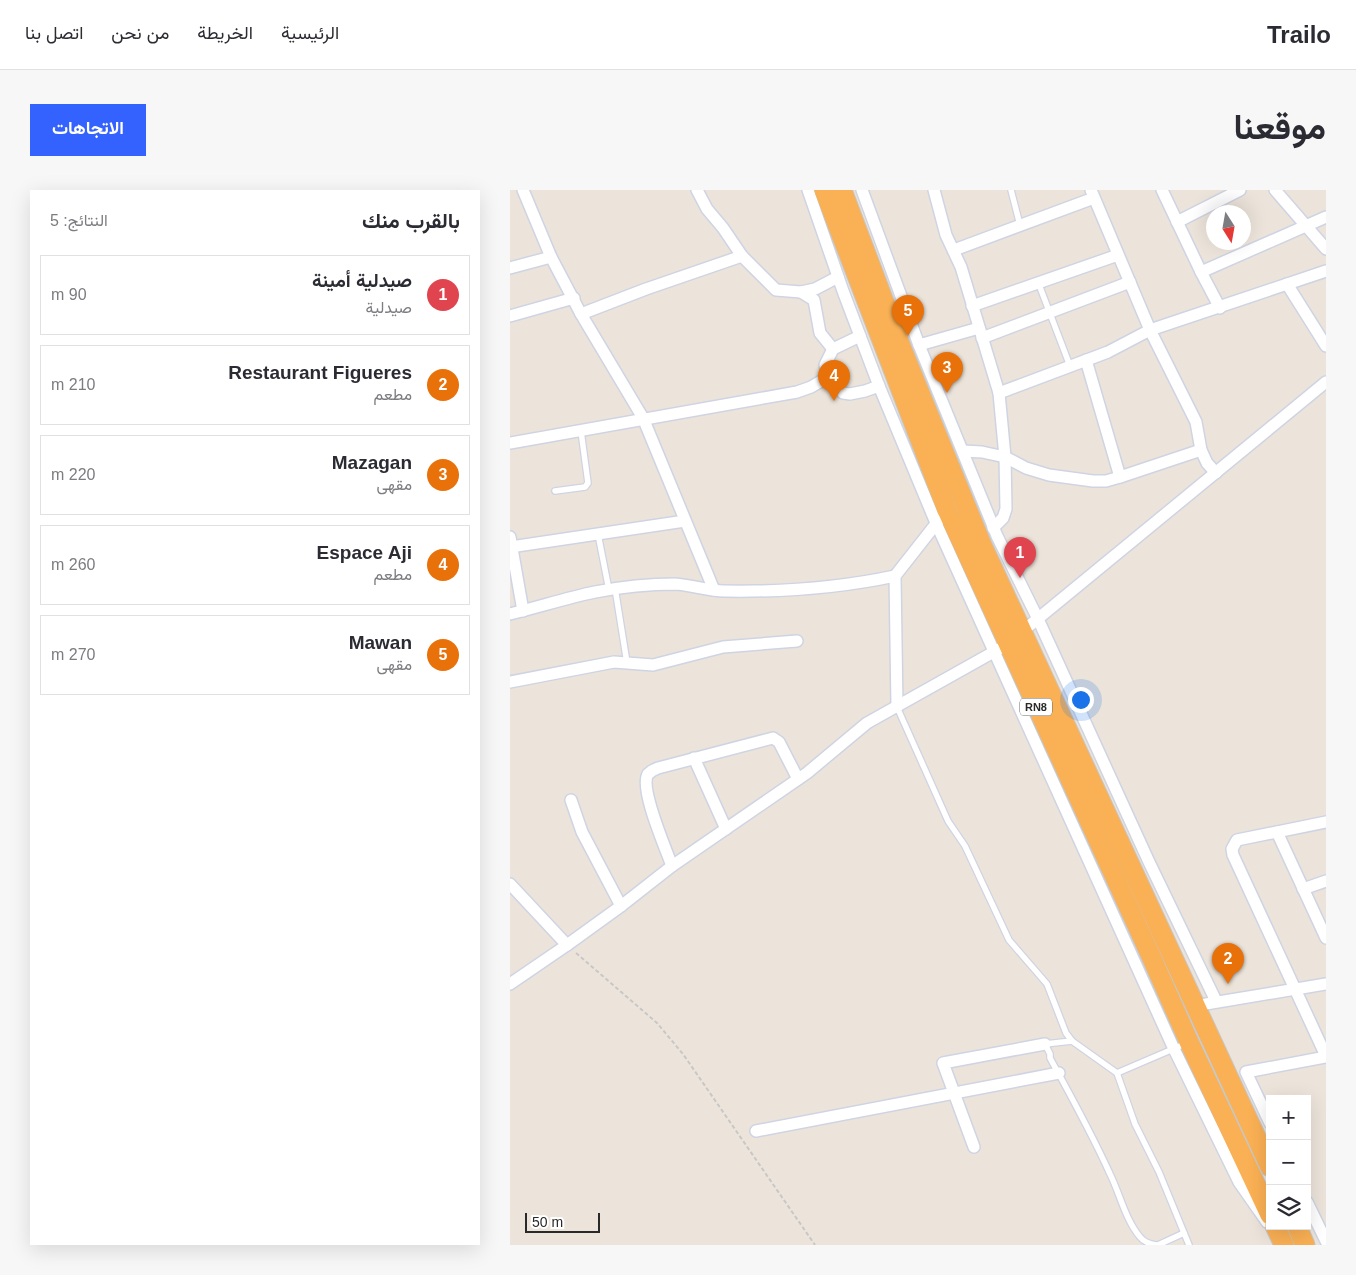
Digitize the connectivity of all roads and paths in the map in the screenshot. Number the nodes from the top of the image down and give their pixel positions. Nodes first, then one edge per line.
1 (523, 190) edge
2 (808, 190) edge
3 (824, 190) edge
4 (842, 190) edge
5 (862, 190) edge
6 (934, 190) edge
7 (1011, 190) edge
8 (1162, 190) edge
9 (1240, 190) edge
10 (1275, 190) edge
11 (699, 191) edge
12 (1093, 192) edge
13 (1223, 194) edge
14 (1326, 217) edge
15 (1177, 222) junction
16 (1020, 225) junction
17 (1305, 225) junction
18 (1326, 249) edge
19 (954, 250) junction
20 (1118, 255) junction
21 (742, 256) junction
22 (552, 257) junction
23 (510, 268) edge
24 (1326, 270) edge
25 (1200, 272) junction
26 (838, 277) junction
27 (1038, 282) junction
28 (1130, 282) junction
29 (1287, 284) junction
30 (801, 292) junction
31 (574, 298) junction
32 (972, 306) junction
33 (1220, 308) junction
34 (1049, 311) junction
35 (581, 314) junction
36 (510, 316) edge
37 (1150, 330) junction
38 (980, 333) junction
39 (860, 336) junction
40 (919, 345) junction
41 (1326, 346) edge
42 (833, 349) junction
43 (1086, 360) junction
44 (1070, 366) junction
45 (828, 377) junction
46 (1326, 382) edge
47 (879, 386) junction
48 (999, 394) junction
49 (643, 418) junction
50 (580, 431) junction
51 (510, 443) edge
52 (1202, 450) junction
53 (963, 451) junction
54 (1005, 457) junction
55 (1216, 473) junction
56 (1120, 477) junction
57 (555, 491) dead end
58 (942, 517) junction
59 (686, 521) junction
60 (994, 528) junction
61 (598, 534) junction
62 (511, 544) edge
63 (894, 576) junction
64 (612, 589) junction
65 (714, 590) junction
66 (523, 611) junction
67 (510, 614) edge
68 (1038, 619) junction
69 (797, 641) dead end
70 (1008, 643) junction
71 (627, 663) junction
72 (510, 682) edge
73 (897, 707) junction
74 (694, 758) junction
75 (798, 779) junction
76 (571, 800) dead end
77 (1326, 822) edge
78 (726, 829) junction
79 (1277, 832) junction
80 (672, 866) junction
81 (1326, 881) edge
82 (512, 889) edge
83 (1303, 889) junction
84 (621, 906) junction
85 (1326, 938) edge
86 (567, 945) junction
87 (510, 984) edge
88 (1326, 984) edge
89 (1294, 988) junction
90 (1216, 1001) junction
91 (1194, 1006) junction
92 (1072, 1042) junction
93 (1045, 1044) junction
94 (1181, 1045) junction
95 (1326, 1056) edge
96 (1246, 1072) junction
97 (1117, 1073) junction
98 (1059, 1074) junction
99 (1228, 1077) junction
100 (954, 1094) junction
101 (1266, 1114) edge
102 (756, 1131) dead end
103 (974, 1147) dead end
104 (1266, 1158) edge
105 (1266, 1206) edge
106 (1311, 1210) edge
107 (1299, 1230) edge
108 (1276, 1232) edge
109 (1184, 1233) junction
110 (1326, 1241) edge
111 (815, 1245) edge
112 (1157, 1245) edge
113 (1189, 1245) edge
114 (1305, 1245) edge

1 - 22 street
2 - 26 street
3 - 58 highway, RN8
4 - 70 highway, RN8
5 - 40 street
6 - 19 street
7 - 16 lane
8 - 15 street
9 - 13 street
10 - 17 street
11 - 21 street
12 - 16 street
12 - 20 street
13 - 15 street
14 - 17 street
15 - 25 street
16 - 19 street
17 - 18 street
17 - 25 street
19 - 32 street
20 - 27 street
20 - 28 street
21 - 30 street
21 - 35 street
22 - 23 street
22 - 31 street
24 - 29 street
25 - 33 street
26 - 30 street
26 - 39 street
27 - 32 street
27 - 34 lane
28 - 34 street
28 - 37 street
29 - 33 street
29 - 41 street
30 - 42 street
31 - 35 street
31 - 36 street
32 - 38 street
33 - 37 street
34 - 38 street
34 - 44 lane
35 - 49 street
37 - 43 street
37 - 52 street
38 - 40 street
38 - 48 street
39 - 42 street
39 - 47 street
40 - 53 street
42 - 45 street
43 - 44 street
43 - 56 street
44 - 48 street
45 - 47 street
45 - 49 street
46 - 55 street
47 - 58 street
48 - 54 street
49 - 50 street
49 - 59 street
50 - 51 street
50 - 57 lane
52 - 55 street
52 - 56 street
53 - 54 street
53 - 60 street
54 - 56 street
54 - 60 street
55 - 68 street
58 - 63 street
58 - 70 highway, RN8
59 - 61 street
59 - 65 street
60 - 68 street
61 - 62 street
61 - 64 lane
62 - 66 street
63 - 65 street
63 - 73 street
64 - 65 street
64 - 66 street
64 - 71 lane
66 - 67 street
68 - 70 street
68 - 90 street
69 - 71 street
70 - 73 street
70 - 91 highway, RN8
70 - 94 highway, RN8
71 - 72 street
73 - 75 street
73 - 92 lane
74 - 75 street
74 - 78 street
74 - 80 street
75 - 78 street
76 - 84 street
77 - 79 street
78 - 80 street
79 - 83 street
79 - 89 street
80 - 84 street
81 - 83 street
82 - 86 street
83 - 85 street
84 - 86 street
86 - 87 street
86 - 111 path
88 - 89 street
89 - 90 street
89 - 95 street
90 - 91 street
91 - 99 highway, RN8
92 - 93 lane
92 - 97 lane
93 - 98 lane
93 - 100 street
94 - 97 lane
94 - 105 highway, RN8
94 - 108 street
95 - 96 street
96 - 99 street
96 - 101 street
97 - 109 lane
98 - 100 street
98 - 112 lane
99 - 104 highway, RN8
100 - 102 street
100 - 103 street
106 - 110 street
107 - 114 highway
109 - 112 lane
109 - 113 lane

